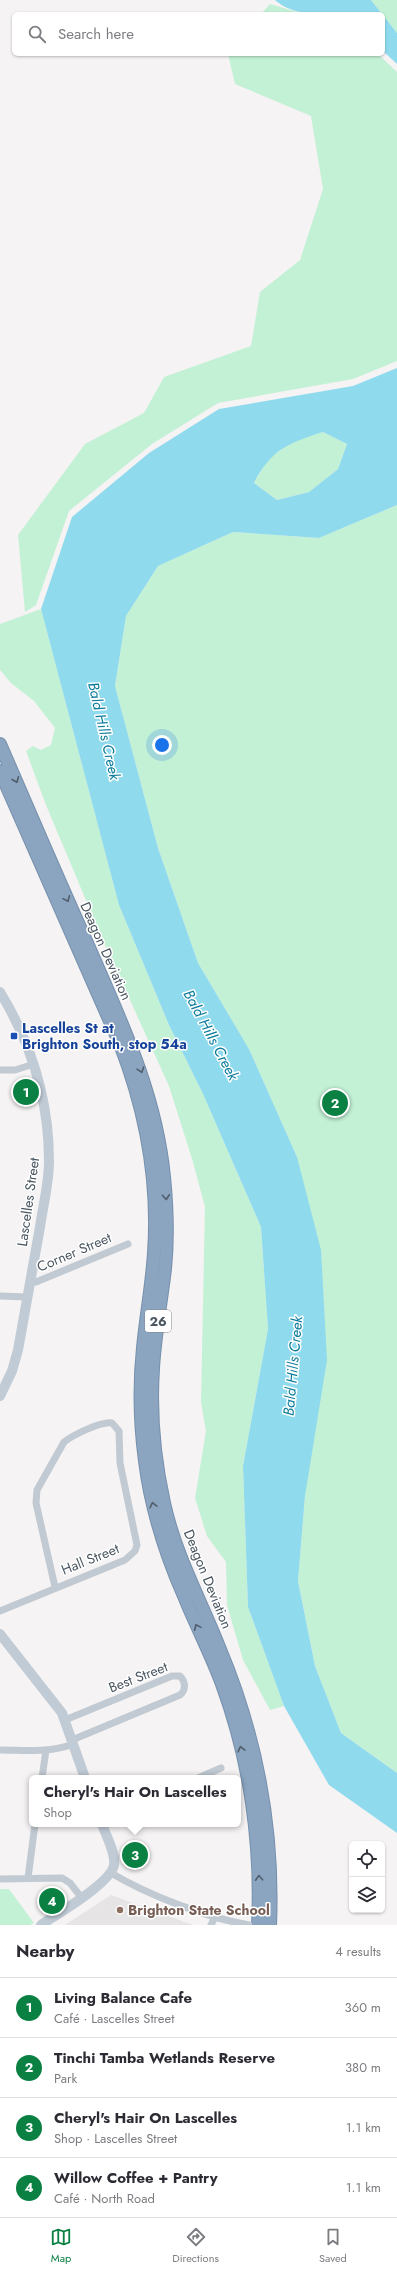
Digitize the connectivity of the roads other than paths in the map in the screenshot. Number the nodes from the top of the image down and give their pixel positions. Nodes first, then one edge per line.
1 (0, 744) edge
2 (0, 771) edge
3 (0, 992) edge
4 (34, 1064) junction
5 (0, 1070) edge
6 (128, 1244) dead end
7 (31, 1281) junction
8 (0, 1296) edge
9 (27, 1297) junction
10 (0, 1396) edge
11 (55, 1588) junction
12 (0, 1611) edge
13 (0, 1634) edge
14 (65, 1720) junction
15 (73, 1742) junction
16 (0, 1750) edge
17 (46, 1750) junction
18 (221, 1768) dead end
19 (42, 1775) edge
20 (84, 1775) edge
21 (205, 1775) edge
22 (36, 1827) edge
23 (103, 1827) edge
24 (111, 1873) junction
25 (28, 1878) junction
26 (0, 1879) edge
27 (81, 1897) junction
28 (215, 1917) junction
29 (41, 1925) edge
30 (211, 1925) edge
31 (249, 1925) edge
32 (258, 1925) edge
33 (270, 1925) edge

1 -> 33 highway, Deagon Deviation / 26
32 -> 2 highway, Deagon Deviation / 26
3 - 4 street, Lascelles Street
4 - 5 street
4 - 7 street, Lascelles Street
6 - 7 street, Corner Street
7 - 9 street, Lascelles Street
8 - 9 street
9 - 10 street, Lascelles Street
11 - 11 street, Hall Street
11 - 12 street, Hall Street
13 - 14 street
14 - 15 street
14 - 15 street, Best Street
15 - 17 street
15 - 20 street
16 - 17 street
17 - 19 street
18 - 21 street
22 - 25 street
23 - 24 street
24 - 27 street
24 - 28 street
25 - 26 street
25 - 27 street
27 - 29 street
28 - 30 street
28 - 31 street

